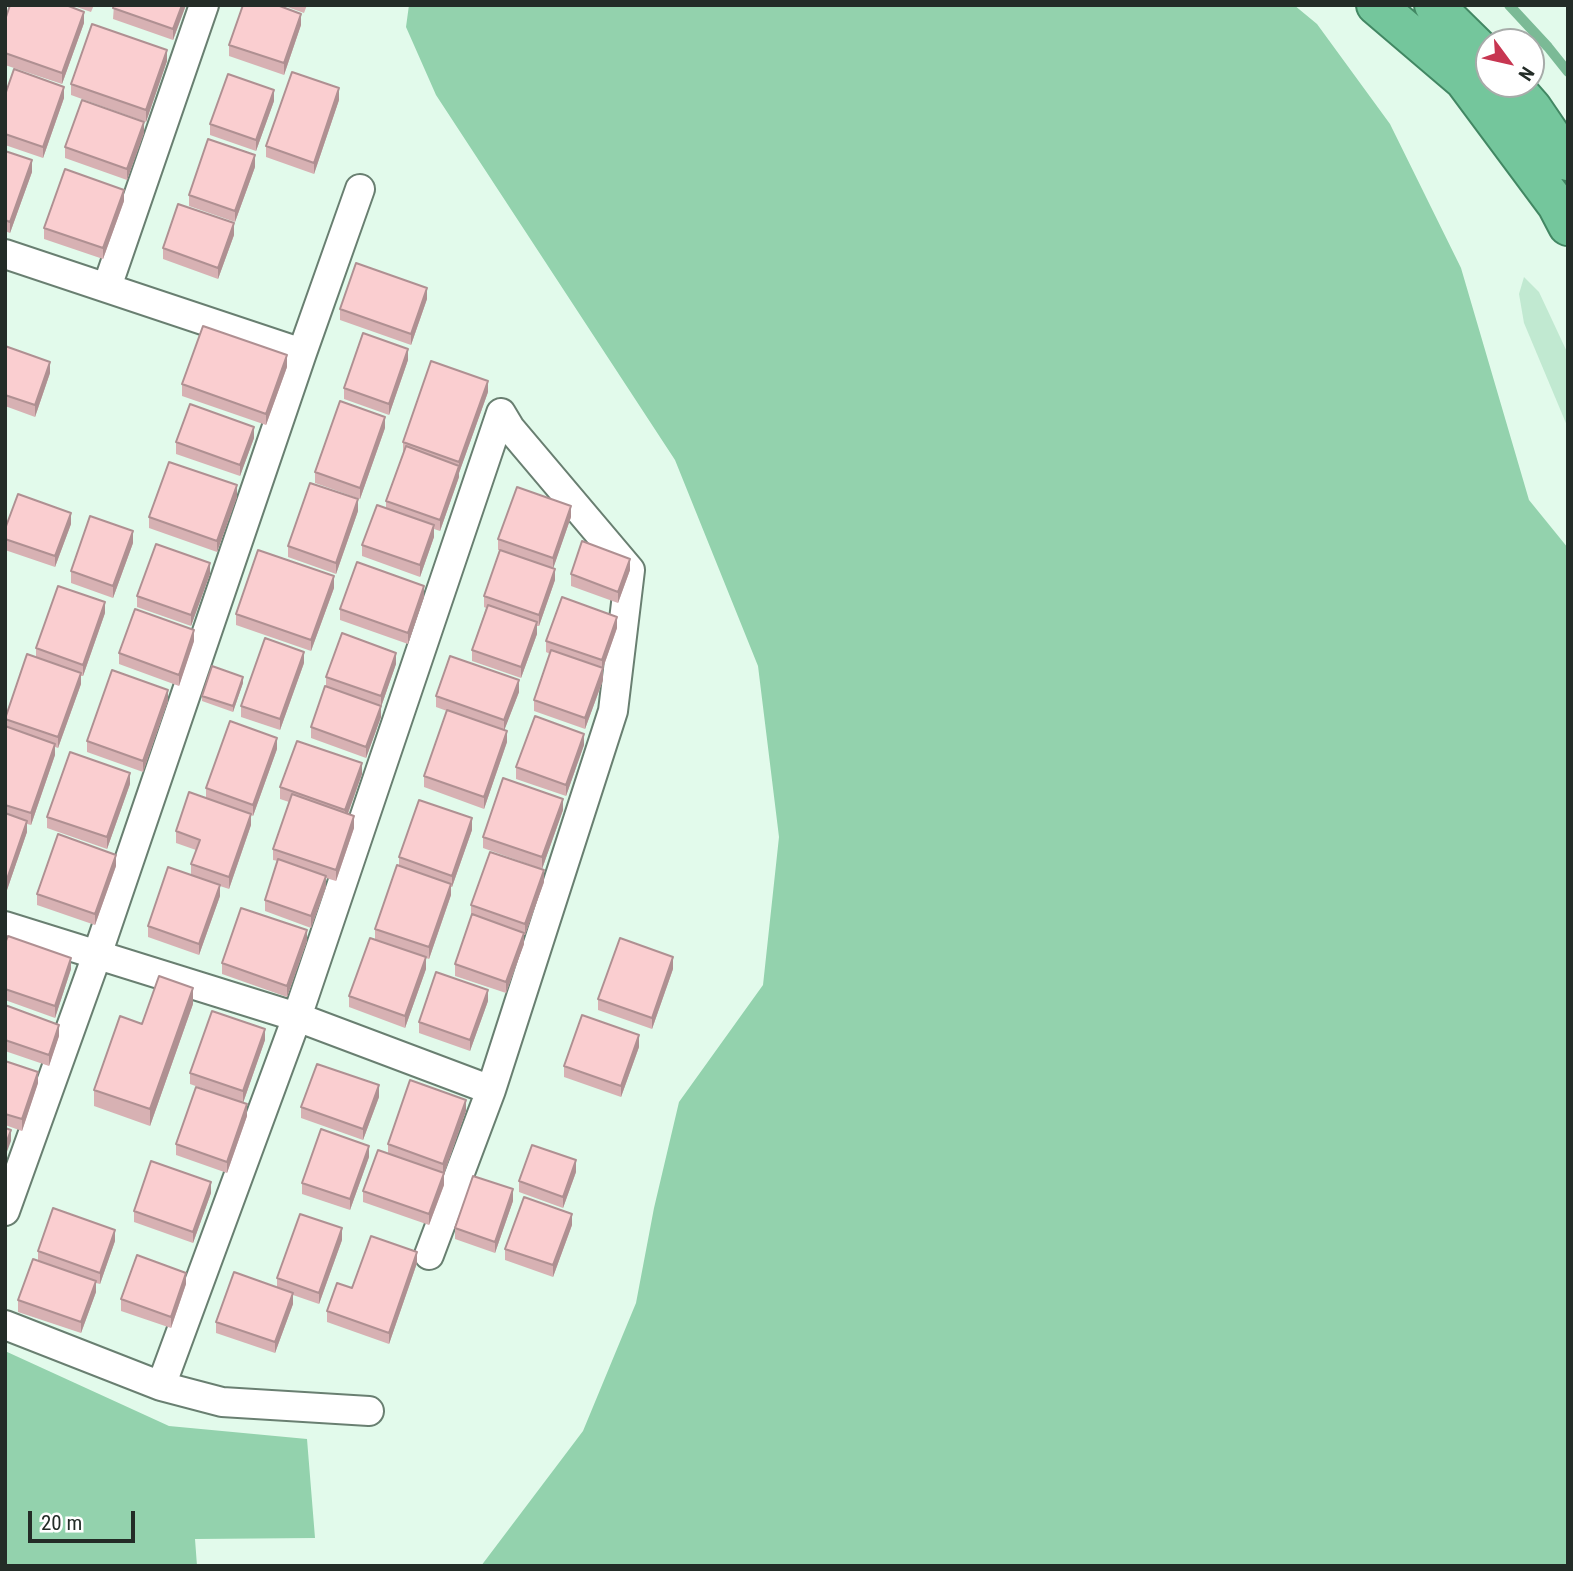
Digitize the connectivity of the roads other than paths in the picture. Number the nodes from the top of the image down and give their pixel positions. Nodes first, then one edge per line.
1 (204, 5) edge
2 (1376, 5) edge
3 (1434, 5) edge
4 (1475, 45) edge
5 (1523, 98) edge
6 (1568, 161) edge
7 (360, 189) dead end
8 (1568, 226) edge
9 (5, 254) edge
10 (107, 287) junction
11 (302, 353) junction
12 (5, 926) edge
13 (97, 955) junction
14 (297, 1017) junction
15 (492, 1090) junction
16 (5, 1211) edge
17 (429, 1255) dead end
18 (5, 1325) edge
19 (161, 1386) junction
20 (369, 1411) dead end

1 - 10 street
2 - 8 highway
3 - 4 highway
5 - 6 highway
7 - 11 street
9 - 10 street
10 - 11 street
11 - 13 street
12 - 13 street
13 - 14 street
13 - 16 street
14 - 15 street
14 - 15 street
14 - 19 street
15 - 17 street
18 - 19 street
19 - 20 street

